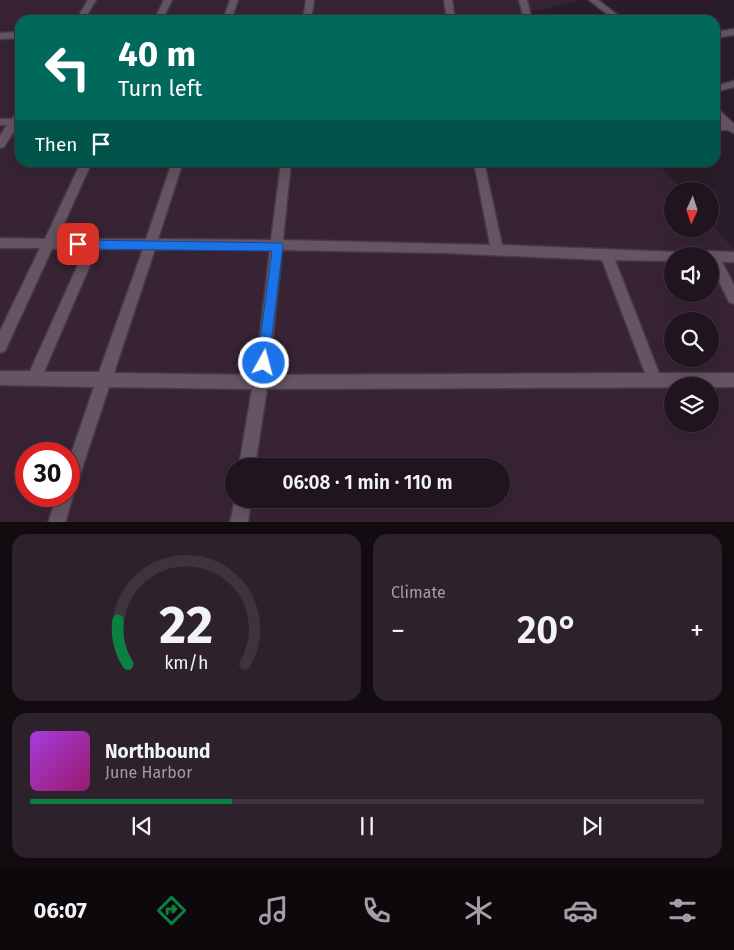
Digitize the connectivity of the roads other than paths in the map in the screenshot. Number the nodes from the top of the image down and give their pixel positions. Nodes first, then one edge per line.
1 (92, 0) edge
2 (168, 0) edge
3 (234, 0) edge
4 (310, 0) edge
5 (448, 0) edge
6 (523, 0) edge
7 (593, 0) edge
8 (83, 15) edge
9 (160, 15) edge
10 (229, 15) edge
11 (308, 15) edge
12 (450, 15) edge
13 (527, 15) edge
14 (613, 15) edge
15 (734, 32) edge
16 (720, 34) edge
17 (0, 36) edge
18 (15, 36) edge
19 (734, 84) edge
20 (720, 88) edge
21 (720, 116) edge
22 (15, 120) edge
23 (0, 122) edge
24 (15, 123) edge
25 (732, 129) edge
26 (0, 144) edge
27 (85, 167) edge
28 (176, 167) edge
29 (286, 167) edge
30 (479, 167) edge
31 (0, 243) edge
32 (49, 244) junction
33 (93, 244) junction
34 (151, 245) junction
35 (278, 246) junction
36 (497, 249) junction
37 (664, 256) edge
38 (719, 256) edge
39 (607, 257) junction
40 (734, 257) edge
41 (719, 269) edge
42 (734, 298) edge
43 (0, 346) edge
44 (0, 378) edge
45 (34, 379) junction
46 (654, 379) junction
47 (103, 380) junction
48 (734, 380) edge
49 (261, 382) junction
50 (80, 450) edge
51 (249, 458) edge
52 (61, 507) edge
53 (241, 508) edge
54 (56, 522) edge
55 (239, 522) edge

1 - 8 street
2 - 9 street
3 - 10 street
4 - 11 street
5 - 12 street
6 - 13 street
7 - 14 street
15 - 16 street
17 - 18 street
19 - 20 street
21 - 25 street
22 - 23 street
24 - 26 street
27 - 32 street
28 - 34 street
29 - 35 street
30 - 36 street
31 - 32 street
32 - 33 street
32 - 43 street
33 - 34 street
33 - 45 street
34 - 35 street
34 - 47 street
35 - 36 street
35 - 49 street
36 - 39 street
37 - 39 street
38 - 40 street
39 - 46 street
41 - 42 street
44 - 45 street
45 - 47 street
46 - 48 street
46 - 49 street
47 - 49 street
47 - 50 street
49 - 51 street
52 - 54 street
53 - 55 street

